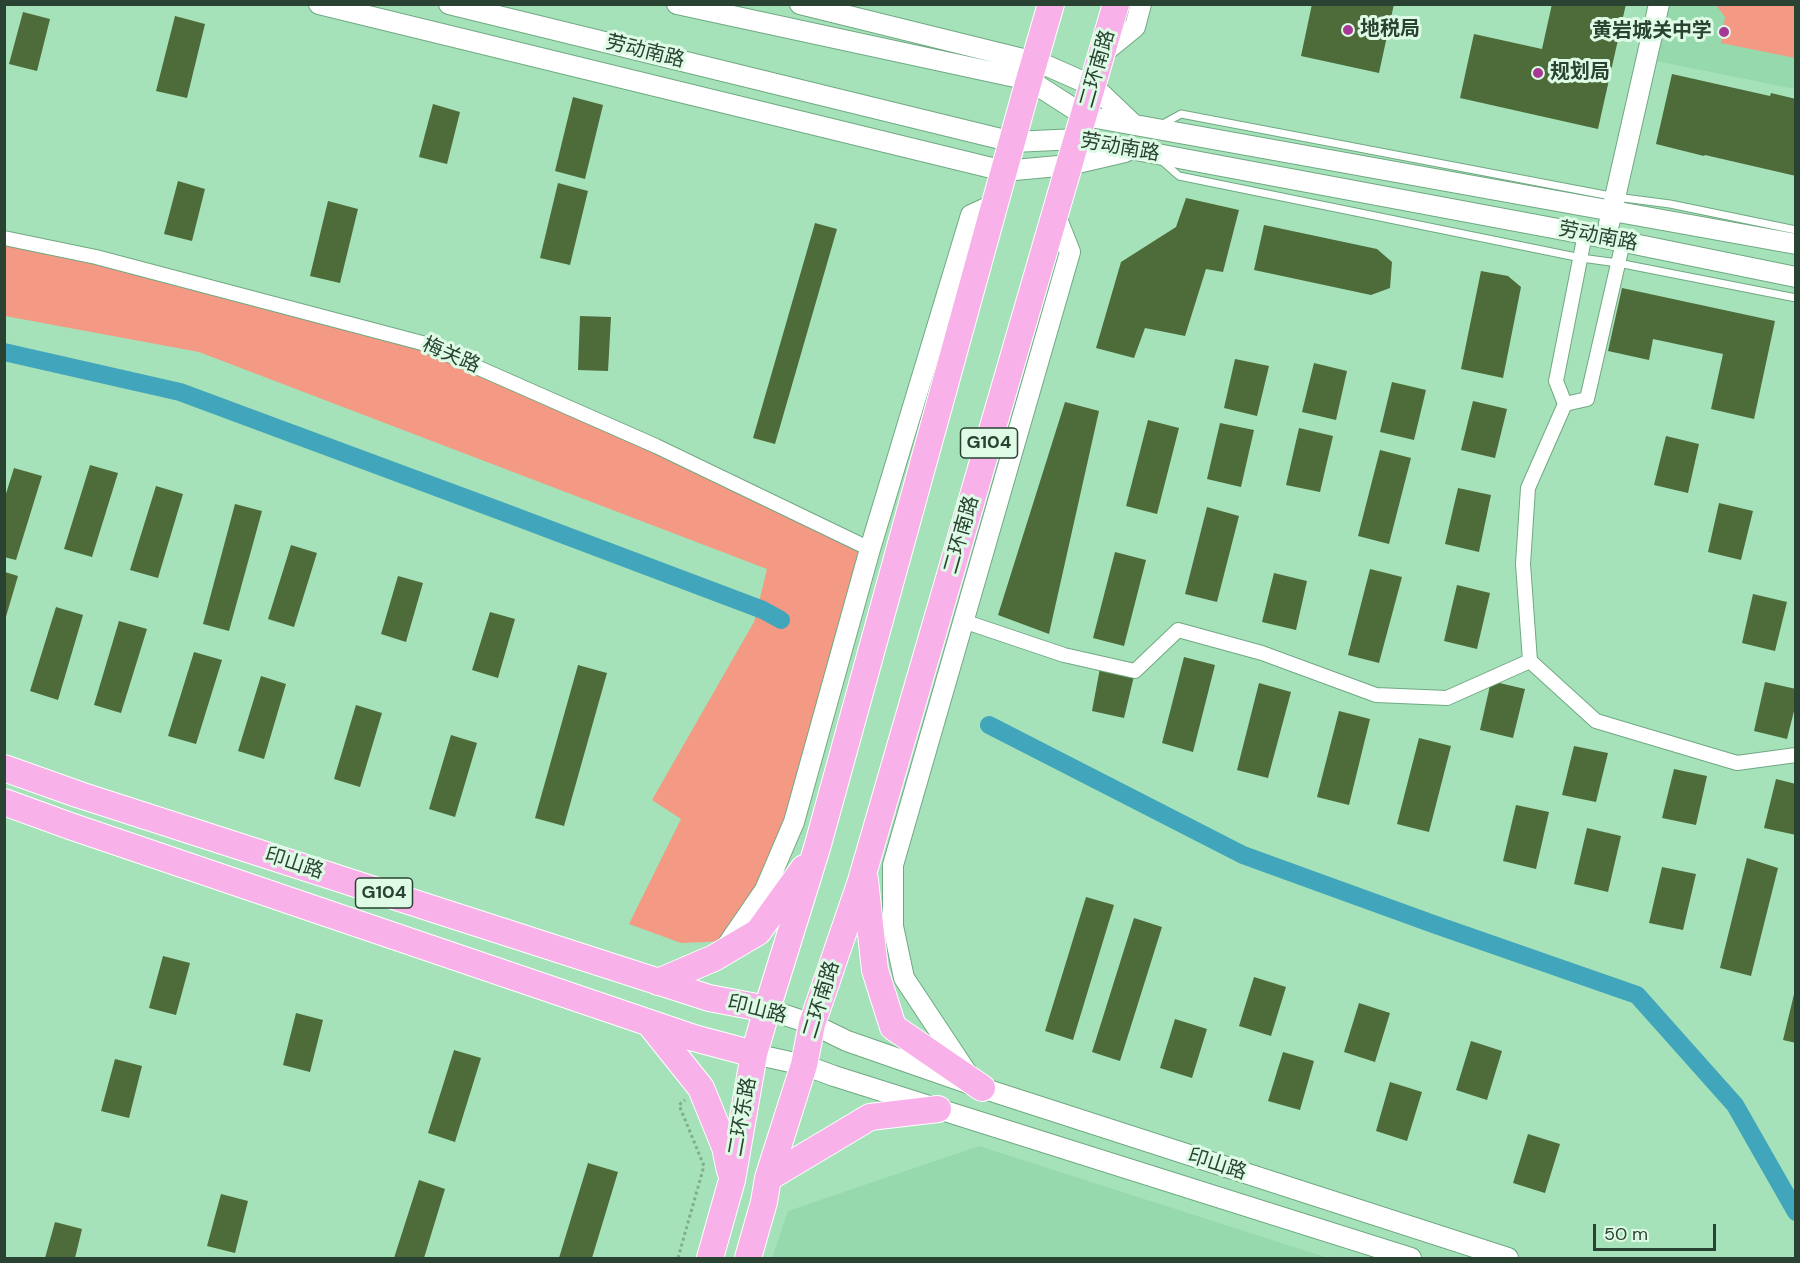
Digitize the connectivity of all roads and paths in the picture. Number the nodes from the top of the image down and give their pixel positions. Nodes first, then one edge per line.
1 (319, 4) edge
2 (449, 4) edge
3 (677, 4) edge
4 (800, 4) edge
5 (1051, 4) edge
6 (1116, 4) edge
7 (1141, 4) edge
8 (1659, 4) edge
9 (1102, 53) junction
10 (1031, 71) junction
11 (1093, 86) junction
12 (1134, 125) junction
13 (1081, 128) junction
14 (1013, 141) junction
15 (1134, 150) junction
16 (1155, 154) junction
17 (1070, 165) junction
18 (1004, 171) junction
19 (995, 204) junction
20 (1614, 204) junction
21 (1055, 214) junction
22 (1796, 230) edge
23 (1585, 234) junction
24 (4, 238) edge
25 (1614, 240) junction
26 (1796, 244) edge
27 (1581, 258) junction
28 (1618, 263) junction
29 (1796, 277) edge
30 (1796, 298) edge
31 (1565, 404) junction
32 (870, 549) junction
33 (963, 621) junction
34 (1530, 661) junction
35 (1796, 755) edge
36 (4, 768) edge
37 (4, 802) edge
38 (818, 848) junction
39 (864, 871) junction
40 (722, 954) junction
41 (658, 982) junction
42 (767, 1009) junction
43 (649, 1023) junction
44 (812, 1024) junction
45 (754, 1054) junction
46 (804, 1065) junction
47 (978, 1086) junction
48 (700, 1088) junction
49 (938, 1109) junction
50 (768, 1178) junction
51 (732, 1180) junction
52 (678, 1258) edge
53 (710, 1258) edge
54 (748, 1258) edge
55 (1411, 1258) edge
56 (1508, 1258) edge

1 - 18 main road
2 - 14 main road, 劳动南路
3 - 10 main road, 劳动南路
4 - 10 main road
5 - 10 highway, G104
6 - 9 highway, 二环南路 / G104
7 - 9 main road
8 - 20 main road
9 - 11 highway, 二环南路 / G104
10 - 11 main road
10 - 13 main road, 劳动南路
10 - 14 highway, G104
11 - 12 main road
11 - 13 highway, 二环南路 / G104
12 - 13 main road, 劳动南路
12 - 20 main road, 劳动南路
13 - 14 main road, 劳动南路
13 - 15 main road, 劳动南路
13 - 17 highway, 二环南路 / G104
14 - 18 highway, G104
15 - 16 main road, 劳动南路
15 - 17 main road
16 - 23 main road, 劳动南路
16 - 27 lane
17 - 18 main road
17 - 21 highway, 二环南路 / G104
18 - 19 highway, G104
19 - 32 main road
19 - 38 highway, G104
20 - 22 lane
20 - 25 main road
20 - 26 main road, 劳动南路
21 - 33 main road
21 - 39 highway, 二环南路 / G104
23 - 25 main road, 劳动南路
23 - 27 street
24 - 32 street, 梅关路
25 - 28 street
25 - 29 main road, 劳动南路
27 - 28 lane
27 - 31 street
28 - 30 lane
28 - 31 street
31 - 34 street
32 - 40 main road
33 - 34 street
33 - 47 main road
34 - 35 street
36 - 41 highway, 印山路 / G104
37 - 43 highway, 印山路 / G104
38 - 40 highway
38 - 42 highway, G104
39 - 44 highway, 二环南路 / G104
39 - 47 highway
40 - 41 highway
41 - 42 highway, 印山路 / G104
42 - 44 main road, 印山路
42 - 45 highway, G104
43 - 45 highway, 印山路 / G104
43 - 48 highway
44 - 46 highway, 二环南路 / G104
44 - 47 main road, 印山路
45 - 46 main road, 印山路
45 - 51 highway, 二环东路 / G104
46 - 49 main road, 印山路
46 - 50 highway, 二环东路 / G104
47 - 56 main road, 印山路
48 - 51 highway
48 - 52 path
49 - 50 highway
49 - 55 main road, 印山路
50 - 54 highway, G104
51 - 53 highway, G104

